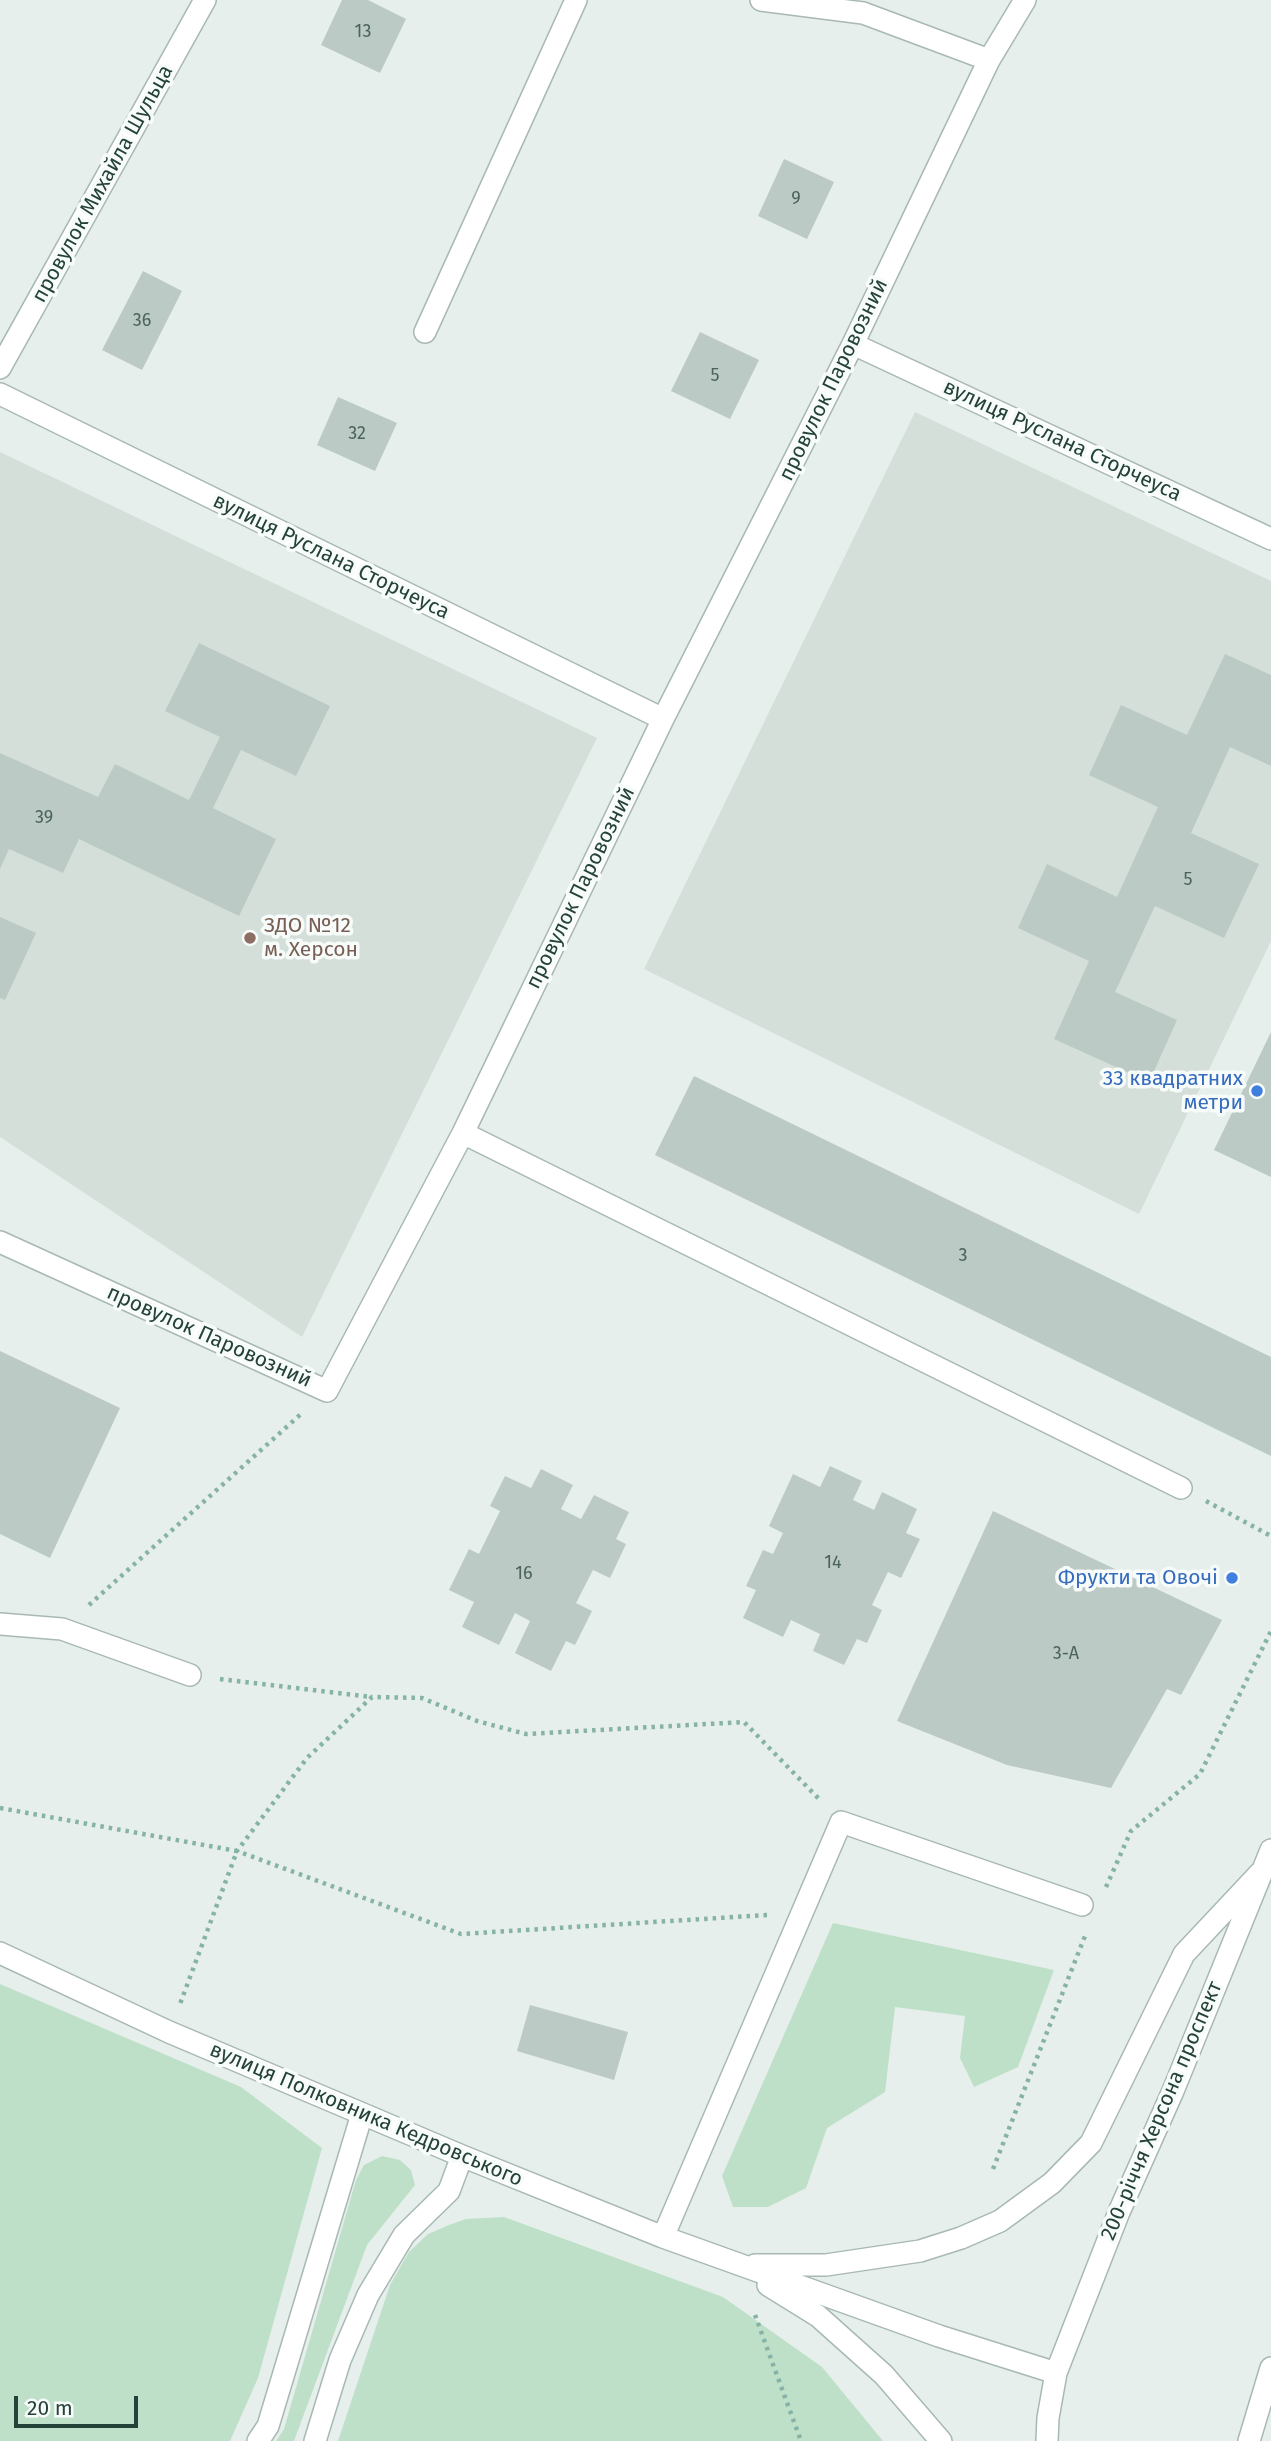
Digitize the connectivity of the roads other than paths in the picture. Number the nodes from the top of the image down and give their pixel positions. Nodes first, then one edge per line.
1 (205, 0) edge
2 (576, 0) edge
3 (761, 0) edge
4 (1025, 0) edge
5 (989, 60) junction
6 (425, 332) dead end
7 (853, 344) junction
8 (0, 368) edge
9 (0, 394) edge
10 (1271, 539) edge
11 (663, 719) junction
12 (463, 1133) junction
13 (0, 1242) edge
14 (1181, 1488) road end
15 (0, 1624) edge
16 (190, 1675) road end
17 (1271, 1850) edge
18 (1260, 1873) junction
19 (1089, 1907) road end
20 (0, 1953) edge
21 (362, 2115) junction
22 (463, 2156) junction
23 (663, 2237) junction
24 (737, 2265) junction
25 (1271, 2368) edge
26 (1056, 2373) junction
27 (258, 2441) edge
28 (315, 2441) edge
29 (941, 2441) edge
30 (1047, 2441) edge
31 (1249, 2441) edge

1 - 8 street, провулок Михайла Шульца
2 - 6 street
3 - 5 street
4 - 5 street, провулок Паровозний
5 - 7 street, провулок Паровозний
7 - 10 street, вулиця Руслана Сторчеуса
7 - 11 street, провулок Паровозний
9 - 11 street, вулиця Руслана Сторчеуса
11 - 12 street, провулок Паровозний
12 - 13 street, провулок Паровозний
12 - 14 street
15 - 16 street
17 - 18 street, 200-річчя Херсона проспект
18 - 24 street, вулиця Полковника Кедровського
18 - 26 street, 200-річчя Херсона проспект
19 - 23 street
20 - 21 street, вулиця Полковника Кедровського
21 - 22 street, вулиця Полковника Кедровського
21 - 27 street
22 - 23 street, вулиця Полковника Кедровського
22 - 28 street
23 - 24 street, вулиця Полковника Кедровського
24 - 26 street, вулиця Полковника Кедровського
24 - 29 street, вулиця Полковника Кедровського
25 - 31 street
26 - 30 street

